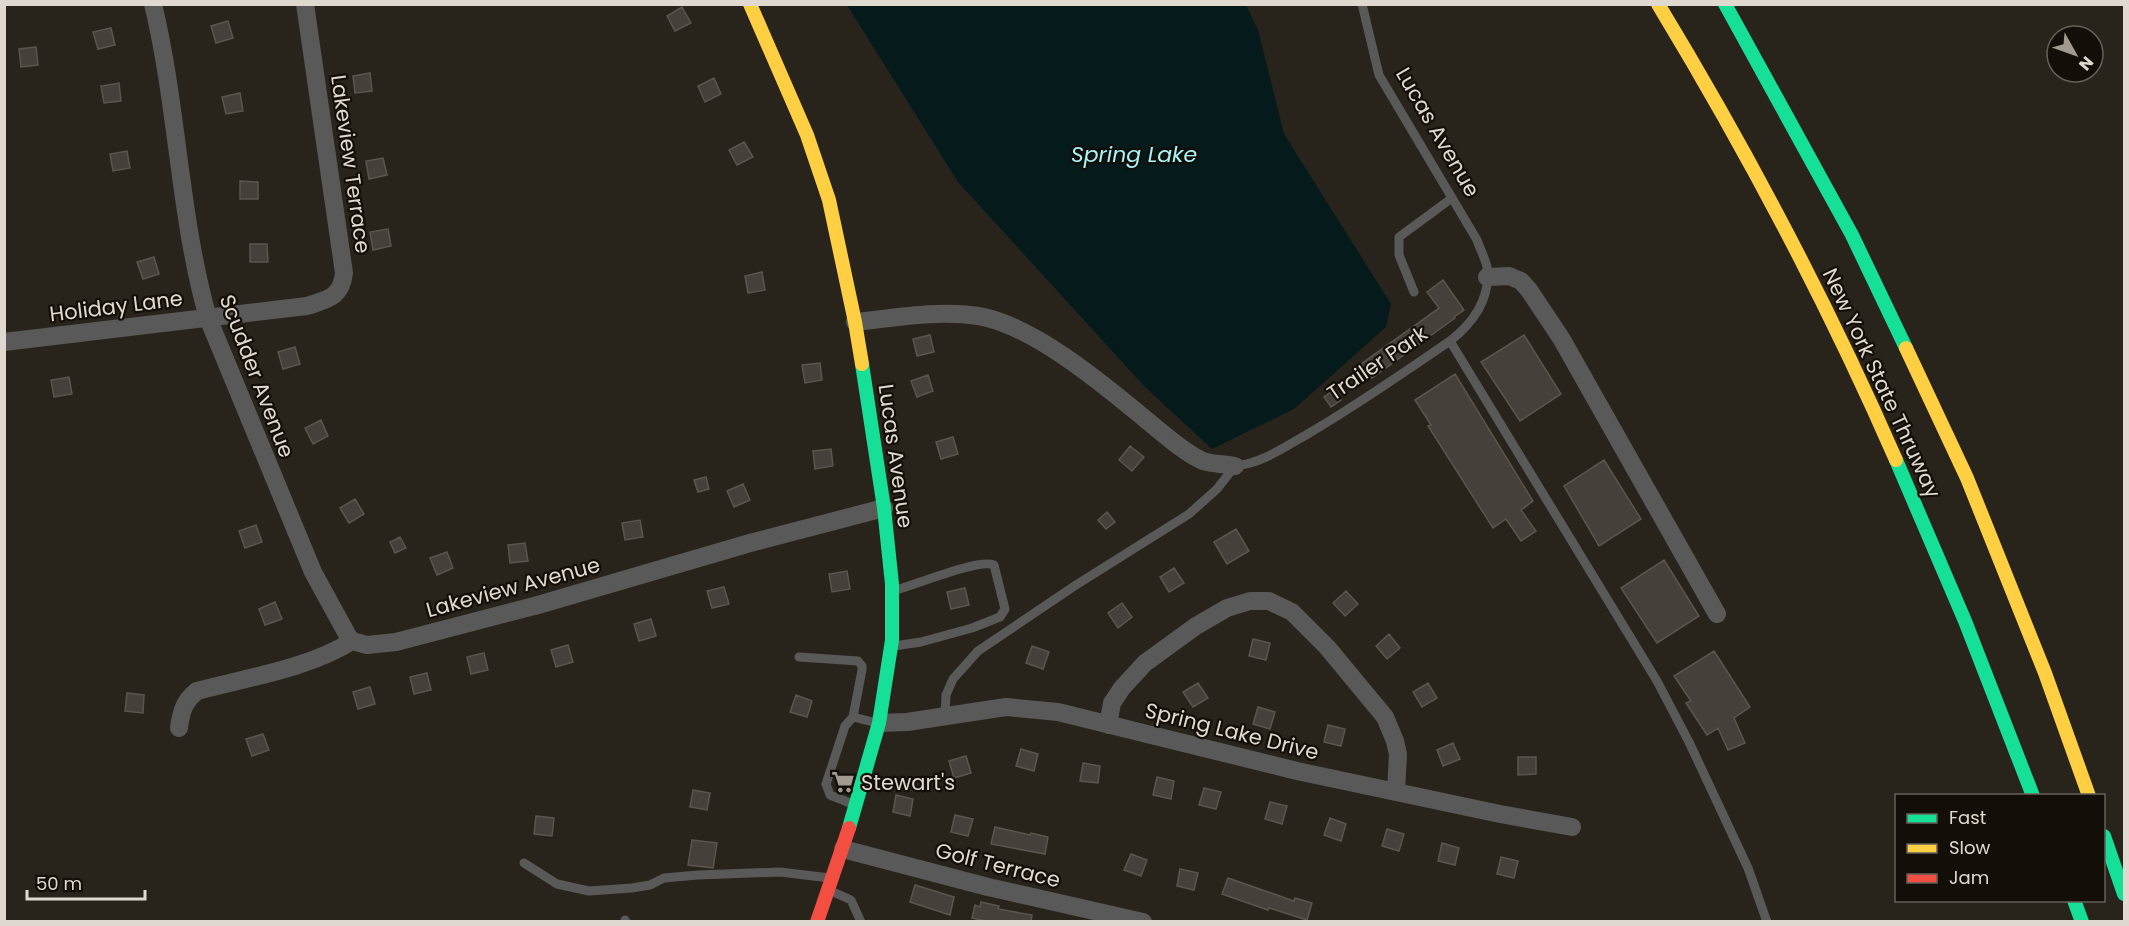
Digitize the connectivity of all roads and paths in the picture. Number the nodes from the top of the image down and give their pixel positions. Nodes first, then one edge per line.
1 (153, 4) edge
2 (305, 4) edge
3 (750, 4) edge
4 (1362, 4) edge
5 (1659, 4) edge
6 (1725, 4) edge
7 (1452, 198) junction
8 (1487, 278) junction
9 (1414, 292) dead end
10 (305, 307) joint
11 (208, 318) junction
12 (855, 322) junction
13 (1450, 341) junction
14 (4, 342) edge
15 (1235, 466) junction
16 (884, 507) junction
17 (892, 591) junction
18 (1717, 614) dead end
19 (352, 640) junction
20 (891, 646) junction
21 (800, 657) dead end
22 (945, 716) junction
23 (853, 717) junction
24 (879, 723) junction
25 (1108, 725) junction
26 (179, 728) dead end
27 (1396, 792) junction
28 (2033, 794) edge
29 (2089, 794) edge
30 (856, 805) junction
31 (1572, 827) dead end
32 (2105, 842) edge
33 (843, 849) junction
34 (524, 863) dead end
35 (830, 884) junction
36 (2124, 894) edge
37 (2075, 902) edge
38 (817, 921) edge
39 (861, 921) edge
40 (1143, 921) edge
41 (1767, 921) edge
42 (2082, 921) edge

1 - 11 street, Scudder Avenue
2 - 10 street, Lakeview Terrace
3 - 12 main road, Lucas Avenue
4 - 7 lane, Lucas Avenue
5 - 28 main road, New York State Thruway
6 - 29 main road, New York State Thruway
7 - 8 lane, Lucas Avenue
7 - 9 lane
8 - 13 lane, Trailer Park
8 - 18 street
10 - 11 street, Holiday Lane
11 - 14 street, Holiday Lane
11 - 19 street, Scudder Avenue
12 - 15 street
12 - 16 main road, Lucas Avenue
13 - 15 lane, Trailer Park
13 - 41 lane
15 - 22 lane
16 - 17 main road, Lucas Avenue
16 - 19 street, Lakeview Avenue
17 - 20 main road, Lucas Avenue
17 - 20 lane
19 - 26 street
20 - 24 main road, Lucas Avenue
21 - 23 lane
22 - 24 street, Spring Lake Drive
22 - 25 street, Spring Lake Drive
23 - 24 lane
23 - 30 lane
24 - 30 main road, Lucas Avenue
25 - 27 street, Spring Lake Drive
25 - 27 street
27 - 31 street, Spring Lake Drive
30 - 33 main road, Lucas Avenue
32 - 36 main road
33 - 35 main road, Lucas Avenue
33 - 40 street, Golf Terrace
34 - 35 lane
35 - 38 main road, Lucas Avenue
35 - 39 lane
37 - 42 main road

